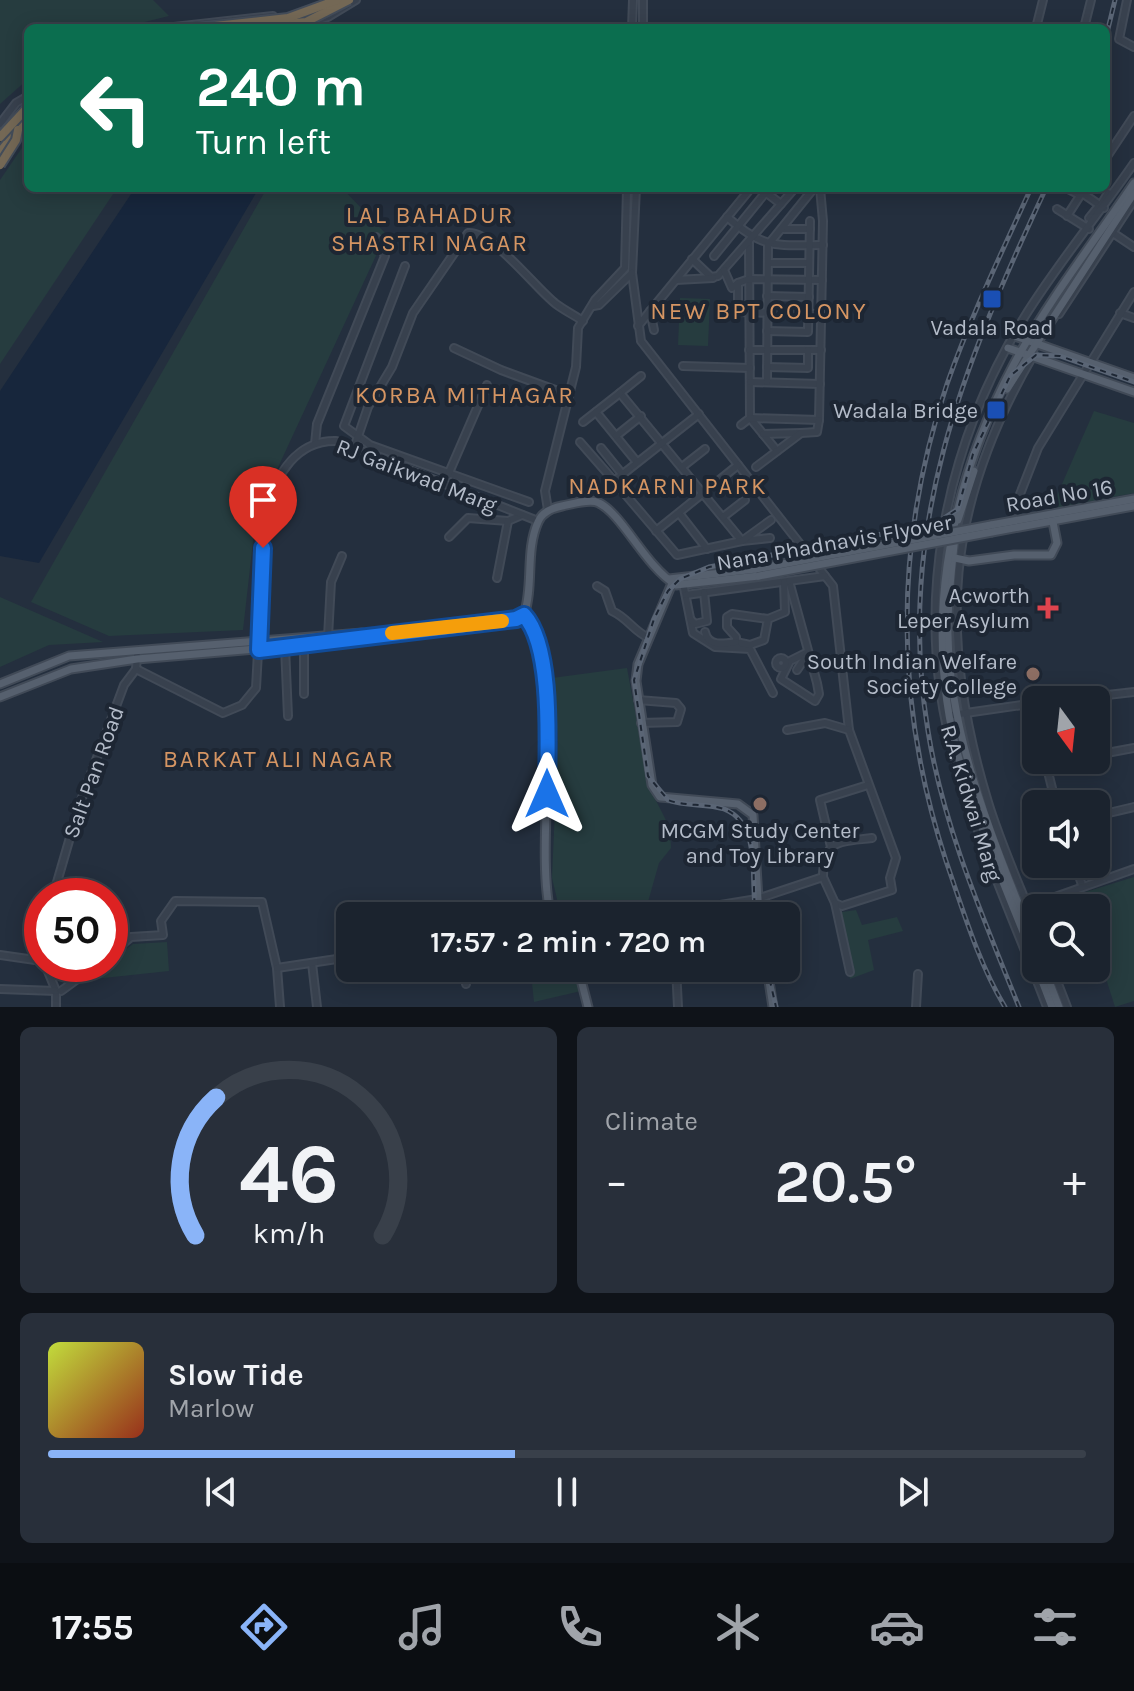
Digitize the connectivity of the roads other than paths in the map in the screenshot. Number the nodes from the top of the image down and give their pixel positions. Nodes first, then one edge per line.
1 (334, 0) edge
2 (349, 0) edge
3 (356, 0) edge
4 (633, 0) edge
5 (643, 0) edge
6 (1043, 0) edge
7 (1091, 0) edge
8 (1127, 0) edge
9 (304, 11) junction
10 (223, 24) edge
11 (233, 24) edge
12 (285, 24) edge
13 (307, 24) edge
14 (309, 24) edge
15 (632, 24) edge
16 (643, 24) edge
17 (1037, 24) edge
18 (1085, 24) edge
19 (1134, 47) edge
20 (24, 98) edge
21 (24, 110) edge
22 (24, 111) edge
23 (1134, 116) edge
24 (24, 121) edge
25 (0, 124) edge
26 (24, 125) edge
27 (15, 126) junction
28 (0, 137) edge
29 (0, 152) edge
30 (1110, 152) edge
31 (0, 163) edge
32 (1134, 163) edge
33 (1134, 183) edge
34 (627, 192) edge
35 (636, 192) edge
36 (748, 192) edge
37 (762, 192) edge
38 (766, 192) edge
39 (786, 192) edge
40 (792, 192) edge
41 (813, 192) edge
42 (817, 192) edge
43 (1107, 192) edge
44 (1085, 193) edge
45 (1134, 193) edge
46 (1110, 194) junction
47 (789, 195) junction
48 (1134, 200) edge
49 (782, 203) junction
50 (1101, 208) junction
51 (1057, 209) dead end
52 (795, 211) junction
53 (1067, 216) junction
54 (727, 217) junction
55 (1089, 218) dead end
56 (810, 221) dead end
57 (738, 227) junction
58 (781, 229) junction
59 (810, 229) junction
60 (1089, 229) junction
61 (1113, 233) junction
62 (376, 237) dead end
63 (630, 238) junction
64 (751, 241) junction
65 (768, 245) junction
66 (810, 245) junction
67 (823, 245) junction
68 (1134, 247) edge
69 (714, 256) dead end
70 (692, 259) junction
71 (768, 263) junction
72 (809, 263) junction
73 (405, 266) dead end
74 (724, 270) junction
75 (628, 273) junction
76 (713, 278) junction
77 (767, 278) junction
78 (749, 279) junction
79 (676, 280) junction
80 (809, 280) junction
81 (822, 280) junction
82 (738, 283) junction
83 (618, 288) junction
84 (1134, 292) edge
85 (635, 294) junction
86 (767, 296) junction
87 (809, 297) junction
88 (593, 306) junction
89 (650, 311) junction
90 (749, 312) junction
91 (767, 312) junction
92 (1120, 313) junction
93 (808, 314) junction
94 (821, 314) junction
95 (1134, 318) edge
96 (583, 321) junction
97 (638, 326) junction
98 (654, 330) dead end
99 (767, 331) junction
100 (808, 332) junction
101 (1015, 336) junction
102 (1034, 344) junction
103 (808, 346) junction
104 (454, 348) dead end
105 (1008, 348) junction
106 (749, 350) junction
107 (767, 350) junction
108 (821, 350) junction
109 (1027, 354) junction
110 (1089, 362) junction
111 (683, 366) dead end
112 (767, 367) junction
113 (750, 368) junction
114 (808, 368) junction
115 (1082, 374) junction
116 (641, 376) dead end
117 (1134, 378) edge
118 (750, 382) junction
119 (767, 382) junction
120 (807, 384) junction
121 (820, 384) junction
122 (487, 385) dead end
123 (1134, 392) edge
124 (620, 393) junction
125 (569, 395) junction
126 (596, 412) junction
127 (699, 414) junction
128 (641, 416) junction
129 (750, 418) junction
130 (775, 418) junction
131 (819, 420) junction
132 (583, 422) dead end
133 (741, 425) dead end
134 (801, 433) junction
135 (763, 434) junction
136 (776, 434) junction
137 (358, 435) junction
138 (616, 436) junction
139 (662, 441) junction
140 (580, 442) dead end
141 (315, 444) junction
142 (354, 448) junction
143 (601, 448) dead end
144 (705, 449) dead end
145 (777, 451) junction
146 (636, 461) junction
147 (738, 465) junction
148 (682, 467) junction
149 (756, 467) dead end
150 (622, 474) junction
151 (448, 475) junction
152 (614, 481) junction
153 (599, 492) dead end
154 (704, 493) junction
155 (1134, 499) edge
156 (745, 500) dead end
157 (529, 502) dead end
158 (1134, 506) edge
159 (548, 510) junction
160 (1013, 512) dead end
161 (679, 513) junction
162 (522, 515) junction
163 (723, 517) junction
164 (771, 520) dead end
165 (508, 521) junction
166 (538, 521) junction
167 (1053, 522) junction
168 (991, 529) junction
169 (656, 531) junction
170 (449, 537) dead end
171 (770, 538) dead end
172 (742, 541) junction
173 (707, 549) junction
174 (937, 555) junction
175 (342, 556) dead end
176 (953, 558) junction
177 (825, 576) junction
178 (497, 578) dead end
179 (671, 580) junction
180 (787, 581) junction
181 (683, 582) junction
182 (597, 586) dead end
183 (704, 592) junction
184 (687, 594) junction
185 (524, 615) junction
186 (768, 619) junction
187 (739, 626) dead end
188 (755, 630) dead end
189 (705, 632) dead end
190 (328, 637) junction
191 (373, 637) junction
192 (649, 638) junction
193 (736, 640) junction
194 (764, 640) junction
195 (754, 642) junction
196 (775, 643) dead end
197 (304, 645) junction
198 (259, 647) junction
199 (285, 647) junction
200 (808, 652) junction
201 (137, 656) junction
202 (774, 664) dead end
203 (136, 669) junction
204 (797, 670) dead end
205 (761, 671) junction
206 (0, 684) edge
207 (1134, 692) edge
208 (773, 693) dead end
209 (304, 694) dead end
210 (1110, 695) edge
211 (0, 697) edge
212 (638, 700) junction
213 (1022, 705) edge
214 (955, 715) junction
215 (288, 716) dead end
216 (641, 723) junction
217 (787, 730) dead end
218 (849, 730) junction
219 (1134, 748) edge
220 (1110, 752) edge
221 (868, 785) junction
222 (1134, 807) edge
223 (1110, 813) edge
224 (872, 838) dead end
225 (831, 847) junction
226 (1134, 869) edge
227 (823, 877) junction
228 (58, 878) edge
229 (1080, 878) edge
230 (1082, 885) junction
231 (757, 899) junction
232 (549, 902) edge
233 (739, 902) edge
234 (757, 902) edge
235 (835, 903) junction
236 (1018, 910) junction
237 (1022, 914) edge
238 (1022, 918) edge
239 (1022, 923) edge
240 (128, 939) edge
241 (0, 955) edge
242 (24, 959) edge
243 (336, 959) edge
244 (312, 963) junction
245 (277, 968) junction
246 (850, 972) dead end
247 (918, 974) dead end
248 (54, 982) edge
249 (72, 982) edge
250 (582, 982) edge
251 (677, 982) edge
252 (769, 982) edge
253 (1041, 982) edge
254 (1049, 982) edge
255 (1057, 982) edge
256 (0, 989) edge
257 (59, 991) junction
258 (56, 1007) edge
259 (280, 1007) edge
260 (317, 1007) edge
261 (588, 1007) edge
262 (678, 1007) edge
263 (773, 1007) edge
264 (916, 1007) edge
265 (1049, 1007) edge
266 (1059, 1007) edge
267 (1067, 1007) edge

1 - 9 street
1 - 11 highway, bridge
2 - 12 highway, bridge
3 - 14 street
4 - 15 street
5 - 16 street
6 - 17 street
7 - 18 street
8 - 19 street
9 - 10 street
9 - 13 street
20 - 25 street
21 - 28 street
22 - 27 highway, bridge
23 - 30 street
24 - 27 highway
26 - 31 street
27 - 28 highway, bridge
27 - 29 highway, bridge
27 - 31 highway, bridge
32 - 46 street, R.A. Kidwai Marg
33 - 102 main road
34 - 63 street
35 - 63 street
36 - 54 street
37 - 57 street
38 - 49 street
39 - 47 street
40 - 47 street
41 - 52 street
42 - 67 street
43 - 46 street
44 - 50 street
44 - 50 street
44 - 53 street
45 - 102 main road
46 - 50 street, R.A. Kidwai Marg
47 - 49 street
48 - 61 street
49 - 52 street
49 - 64 street
50 - 55 street
50 - 60 street, R.A. Kidwai Marg
51 - 53 street
52 - 58 street
53 - 60 street
54 - 57 street
54 - 70 street
56 - 59 street
57 - 64 street
57 - 69 street
58 - 59 street
58 - 65 street
59 - 66 street
60 - 101 street, R.A. Kidwai Marg
61 - 68 street
61 - 102 street
62 - 141 street
63 - 75 street
64 - 65 street
64 - 74 street
64 - 78 street
65 - 66 street
65 - 71 street
66 - 67 street
66 - 72 street
67 - 81 street
70 - 76 street
70 - 79 street
71 - 72 street
71 - 77 street
72 - 80 street
73 - 137 street
74 - 76 street
74 - 82 street
75 - 83 street
75 - 85 street
75 - 88 street
76 - 79 street
77 - 78 street
77 - 80 street
77 - 86 street
78 - 82 street
78 - 90 street
79 - 89 street
80 - 81 street
80 - 87 street
81 - 94 street
82 - 90 street
83 - 85 street
83 - 88 street
84 - 92 street
85 - 97 street
86 - 87 street
86 - 91 street
87 - 93 street
88 - 96 street
89 - 97 street
89 - 98 street
90 - 91 street
90 - 106 street
91 - 93 street
91 - 99 street
92 - 95 street
92 - 110 street
93 - 94 street
93 - 100 street
94 - 108 street
96 - 125 street
96 - 137 street
97 - 127 street
99 - 100 street
99 - 107 street
100 - 103 street
101 - 102 main road
101 - 105 street, R.A. Kidwai Marg
102 - 109 main road
102 - 110 main road
103 - 107 street
103 - 108 street
103 - 114 street
104 - 125 street
105 - 109 main road
105 - 174 street, R.A. Kidwai Marg
106 - 107 street
106 - 113 street
107 - 112 street
108 - 121 street
109 - 115 main road
109 - 176 street, R.A. Kidwai Marg
109 - 176 main road
110 - 115 street
110 - 117 main road
111 - 113 street
112 - 114 street
112 - 119 street
113 - 118 street
114 - 120 street
115 - 123 main road
115 - 160 street
116 - 124 street
118 - 119 street
118 - 129 street
119 - 120 street
120 - 121 street
121 - 131 street
122 - 151 street
124 - 126 street
124 - 128 street
125 - 159 street
126 - 132 street
126 - 138 street
127 - 139 street
127 - 147 street
128 - 138 street
128 - 139 street
129 - 130 street
129 - 133 street
129 - 135 street
130 - 131 street
130 - 136 street
131 - 134 street
134 - 136 street
134 - 145 street
135 - 136 street
135 - 145 street
137 - 142 street
137 - 151 street
138 - 146 street
139 - 146 street
139 - 148 street
140 - 152 street
141 - 142 street, RJ Gaikwad Marg
141 - 198 street, RJ Gaikwad Marg
142 - 162 street, RJ Gaikwad Marg
143 - 150 street
144 - 148 street
145 - 149 street
146 - 150 street
147 - 154 street
147 - 177 street
148 - 154 street
150 - 152 street
151 - 157 street
152 - 153 street
152 - 169 street
154 - 161 street
154 - 163 street
155 - 168 main road, Road No 16
156 - 163 street
158 - 167 main road, Road No 16
159 - 166 main road
159 - 179 main road
161 - 169 street
161 - 173 street
162 - 165 street
162 - 166 street, RJ Gaikwad Marg
163 - 172 street
164 - 172 street
165 - 170 street
165 - 178 street
166 - 185 main road
167 - 168 main road, Road No 16
167 - 176 main road
168 - 181 main road, Nana Phadnavis Flyover, bridge
169 - 173 street
171 - 172 street
172 - 173 street
174 - 176 street
174 - 214 street, R.A. Kidwai Marg
175 - 190 street
176 - 214 street, R.A. Kidwai Marg
176 - 214 main road
177 - 180 street
177 - 218 street
179 - 181 main road
179 - 192 main road
180 - 183 street
180 - 186 street
180 - 200 street
181 - 184 street
182 - 192 street
183 - 184 street
183 - 184 street
184 - 205 street
185 - 191 main road
185 - 232 main road
186 - 193 street
186 - 194 street
187 - 193 street
188 - 195 street
189 - 193 street
190 - 191 main road
190 - 198 main road
191 - 197 main road
192 - 212 main road
193 - 195 street
194 - 195 street
194 - 196 street
197 - 199 main road
197 - 209 street
198 - 199 main road
198 - 201 main road
198 - 203 street, RJ Gaikwad Marg
199 - 215 street
200 - 200 street
200 - 204 street
201 - 203 street, Salt Pan Road
201 - 206 main road
201 - 211 main road
202 - 205 street
203 - 228 street, Salt Pan Road
205 - 208 street
207 - 210 street
212 - 216 main road
212 - 216 street
213 - 214 street
214 - 236 street, R.A. Kidwai Marg
214 - 236 main road
216 - 231 main road
217 - 218 street
218 - 221 street
219 - 220 street
221 - 225 street
221 - 235 street
222 - 223 street
224 - 225 street
225 - 227 street
226 - 230 street
227 - 231 street
227 - 235 street
229 - 230 street
230 - 236 street
231 - 233 street
231 - 234 main road
235 - 246 street
236 - 237 street, R.A. Kidwai Marg
236 - 238 main road
236 - 239 main road
236 - 265 street, R.A. Kidwai Marg
240 - 245 street
241 - 242 street
243 - 244 street
244 - 245 street
244 - 260 street
245 - 259 street
247 - 264 street
248 - 257 street
249 - 257 street
250 - 261 main road
251 - 262 street
252 - 263 main road
253 - 265 main road
254 - 266 main road
255 - 267 street
256 - 257 street
257 - 258 street

